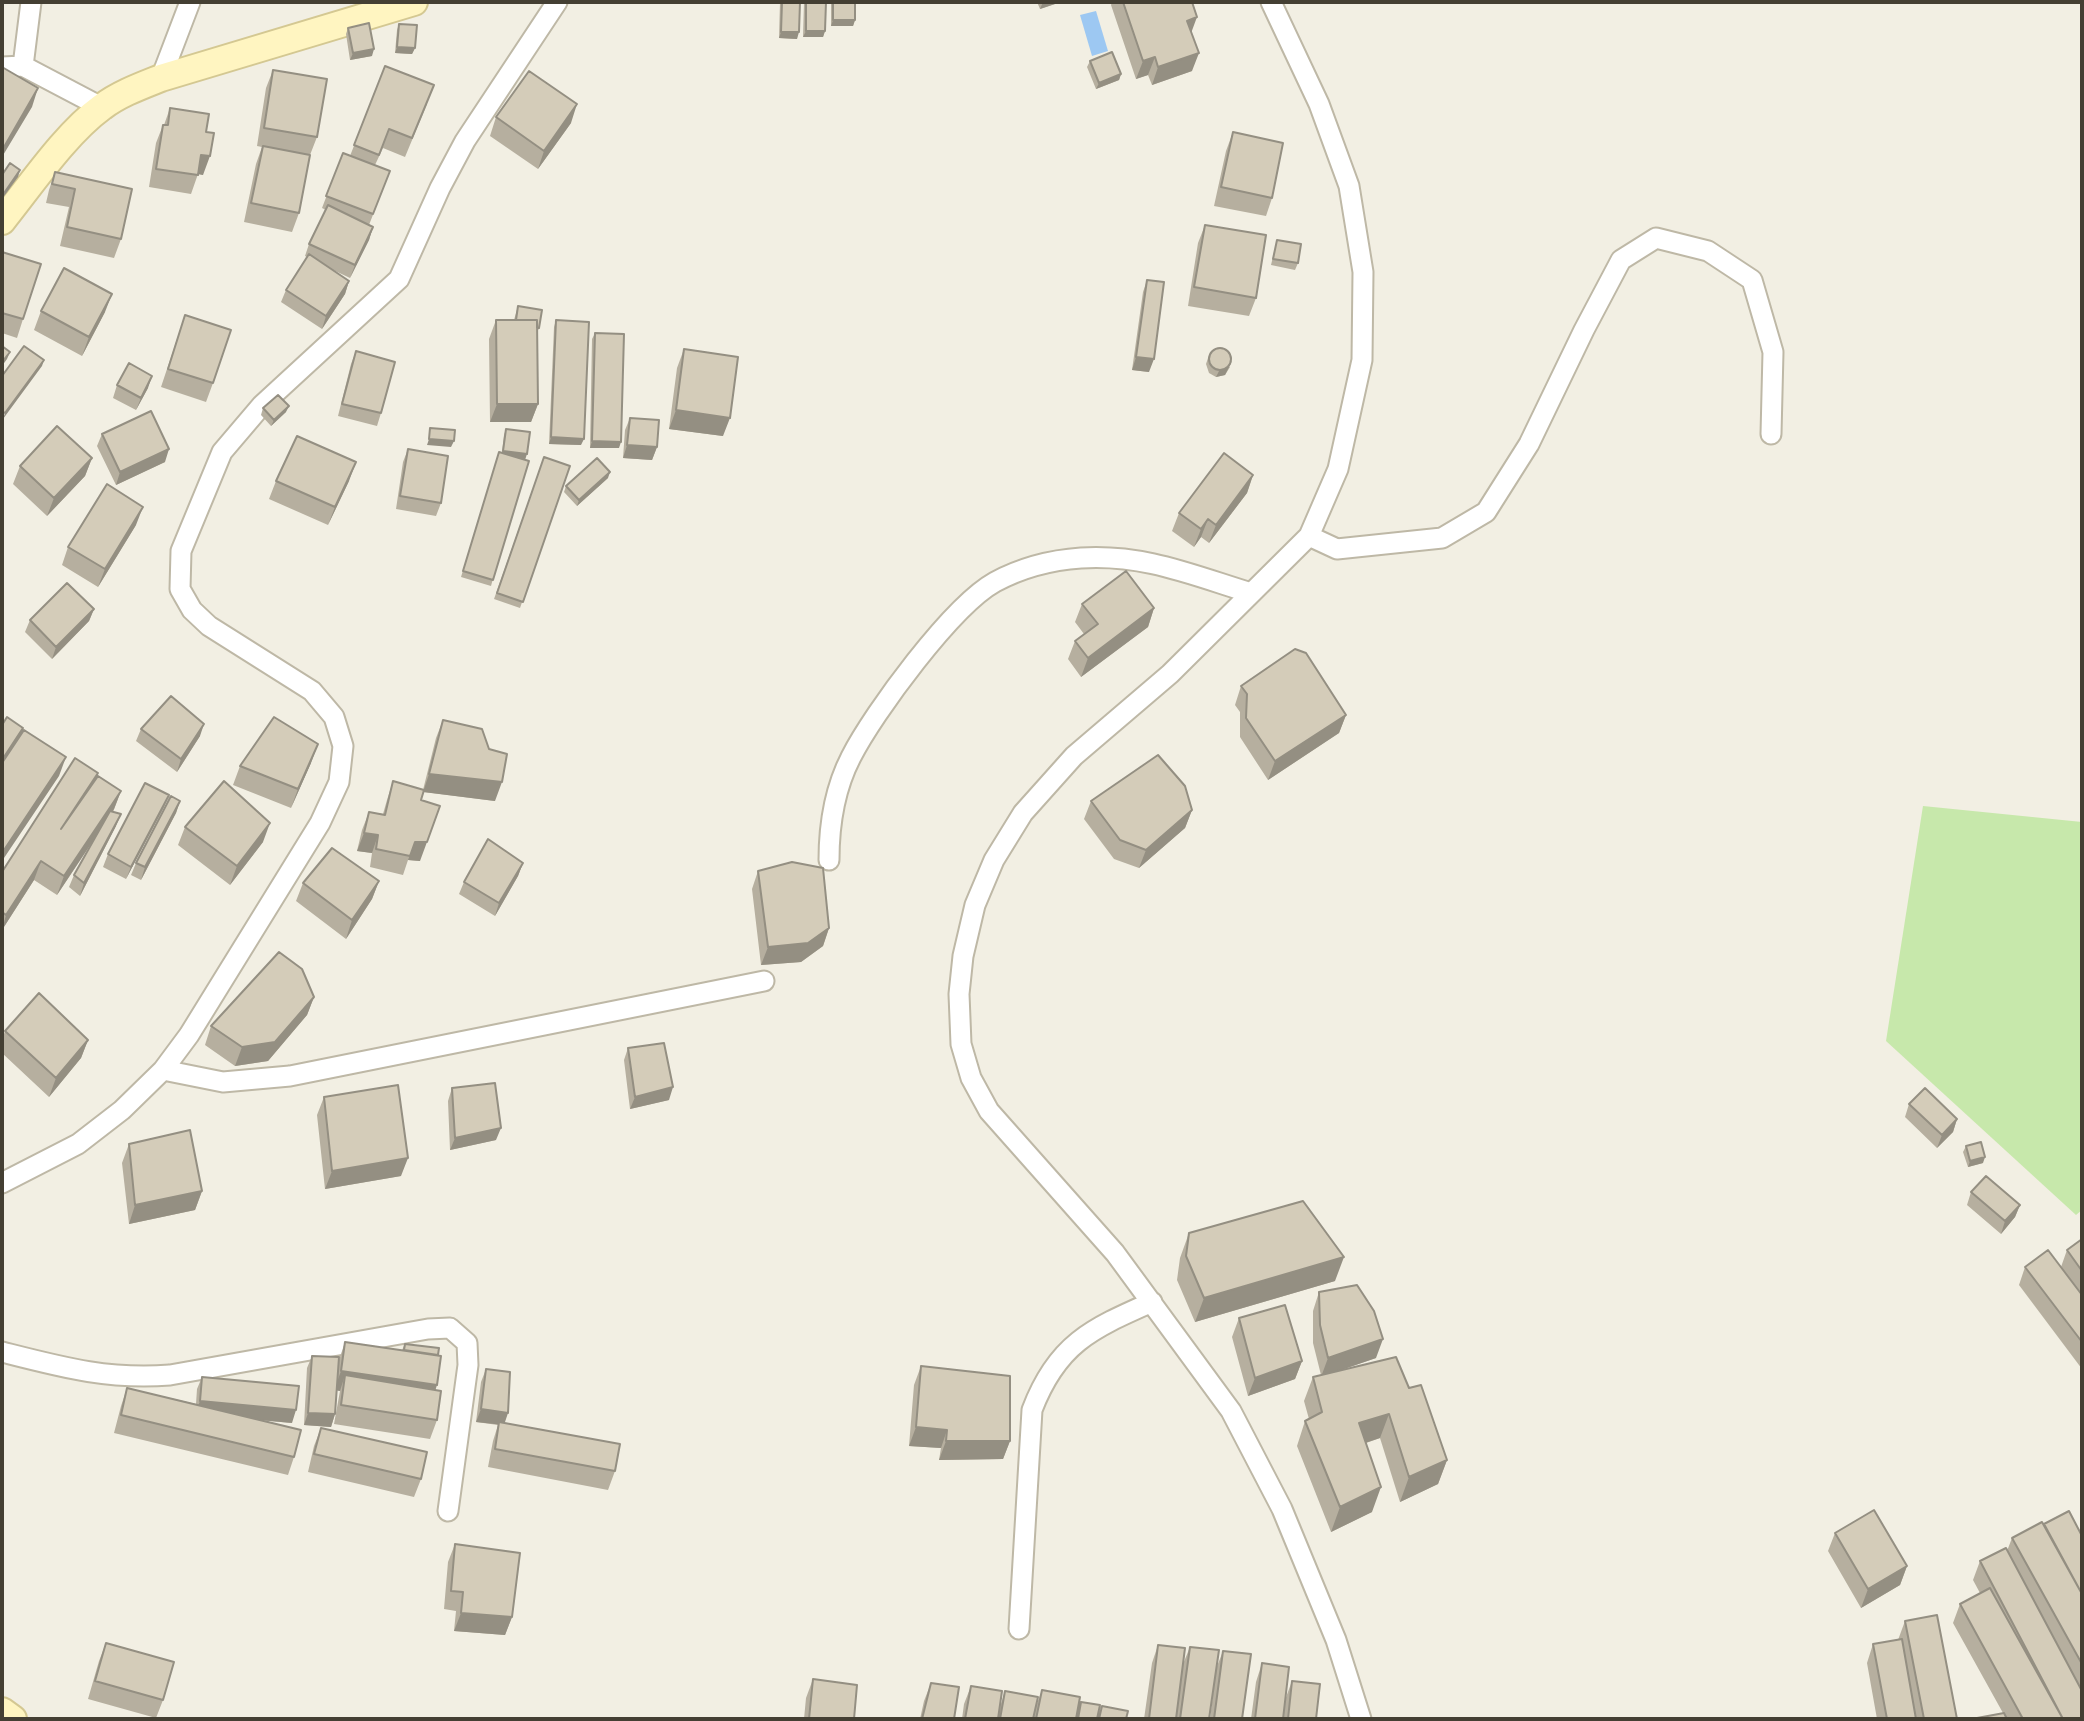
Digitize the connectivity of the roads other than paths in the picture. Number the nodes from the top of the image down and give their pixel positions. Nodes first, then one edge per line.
1 (30, 2) edge
2 (190, 2) edge
3 (414, 2) edge
4 (557, 2) edge
5 (1271, 2) edge
6 (23, 66) junction
7 (2, 67) edge
8 (161, 78) junction
9 (101, 107) junction
10 (2, 221) edge
11 (1771, 434) dead end
12 (1309, 536) junction
13 (1251, 593) junction
14 (829, 860) dead end
15 (764, 981) dead end
16 (163, 1070) junction
17 (2, 1183) edge
18 (1152, 1302) junction
19 (2, 1352) edge
20 (448, 1511) dead end
21 (1019, 1629) dead end
22 (1361, 1719) edge

1 - 6 street
2 - 8 street
3 - 8 street
4 - 16 street
5 - 12 street
6 - 7 street
6 - 9 street
8 - 9 street
9 - 10 street
11 - 12 street
12 - 13 street
13 - 14 street
13 - 18 street
15 - 16 street
16 - 17 street
18 - 21 street
18 - 22 street
19 - 20 street

